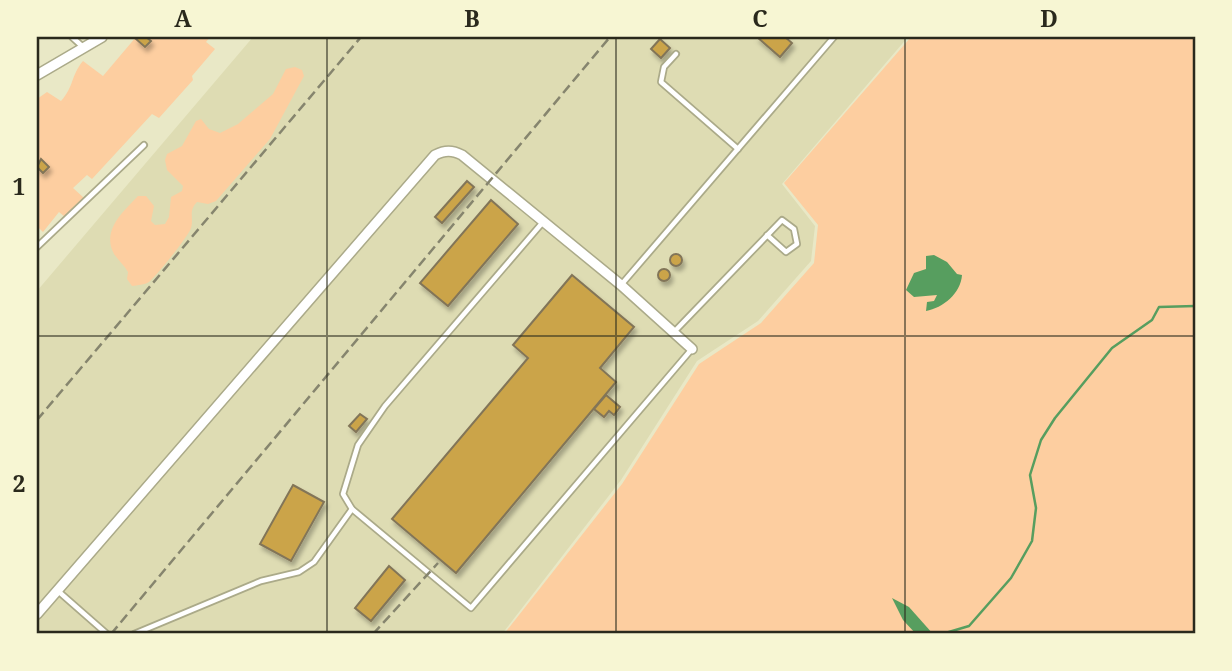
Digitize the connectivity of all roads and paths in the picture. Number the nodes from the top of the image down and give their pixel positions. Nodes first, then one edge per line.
1 (72, 37) edge
2 (102, 37) edge
3 (834, 37) edge
4 (83, 48) junction
5 (676, 54) dead end
6 (37, 75) edge
7 (144, 145) dead end
8 (738, 149) junction
9 (543, 221) junction
10 (767, 235) junction
11 (37, 247) edge
12 (621, 285) junction
13 (673, 332) junction
14 (692, 349) joint
15 (352, 509) junction
16 (58, 590) junction
17 (37, 614) edge
18 (107, 634) edge
19 (135, 634) edge

1 - 4 lane
2 - 4 street
3 - 8 lane
4 - 6 street
5 - 8 lane
7 - 11 lane
8 - 12 lane
9 - 12 street
9 - 15 lane
9 - 16 street
10 - 10 lane
10 - 13 lane
12 - 13 street
13 - 14 street
14 - 15 lane
15 - 19 lane
16 - 17 street
16 - 18 lane

